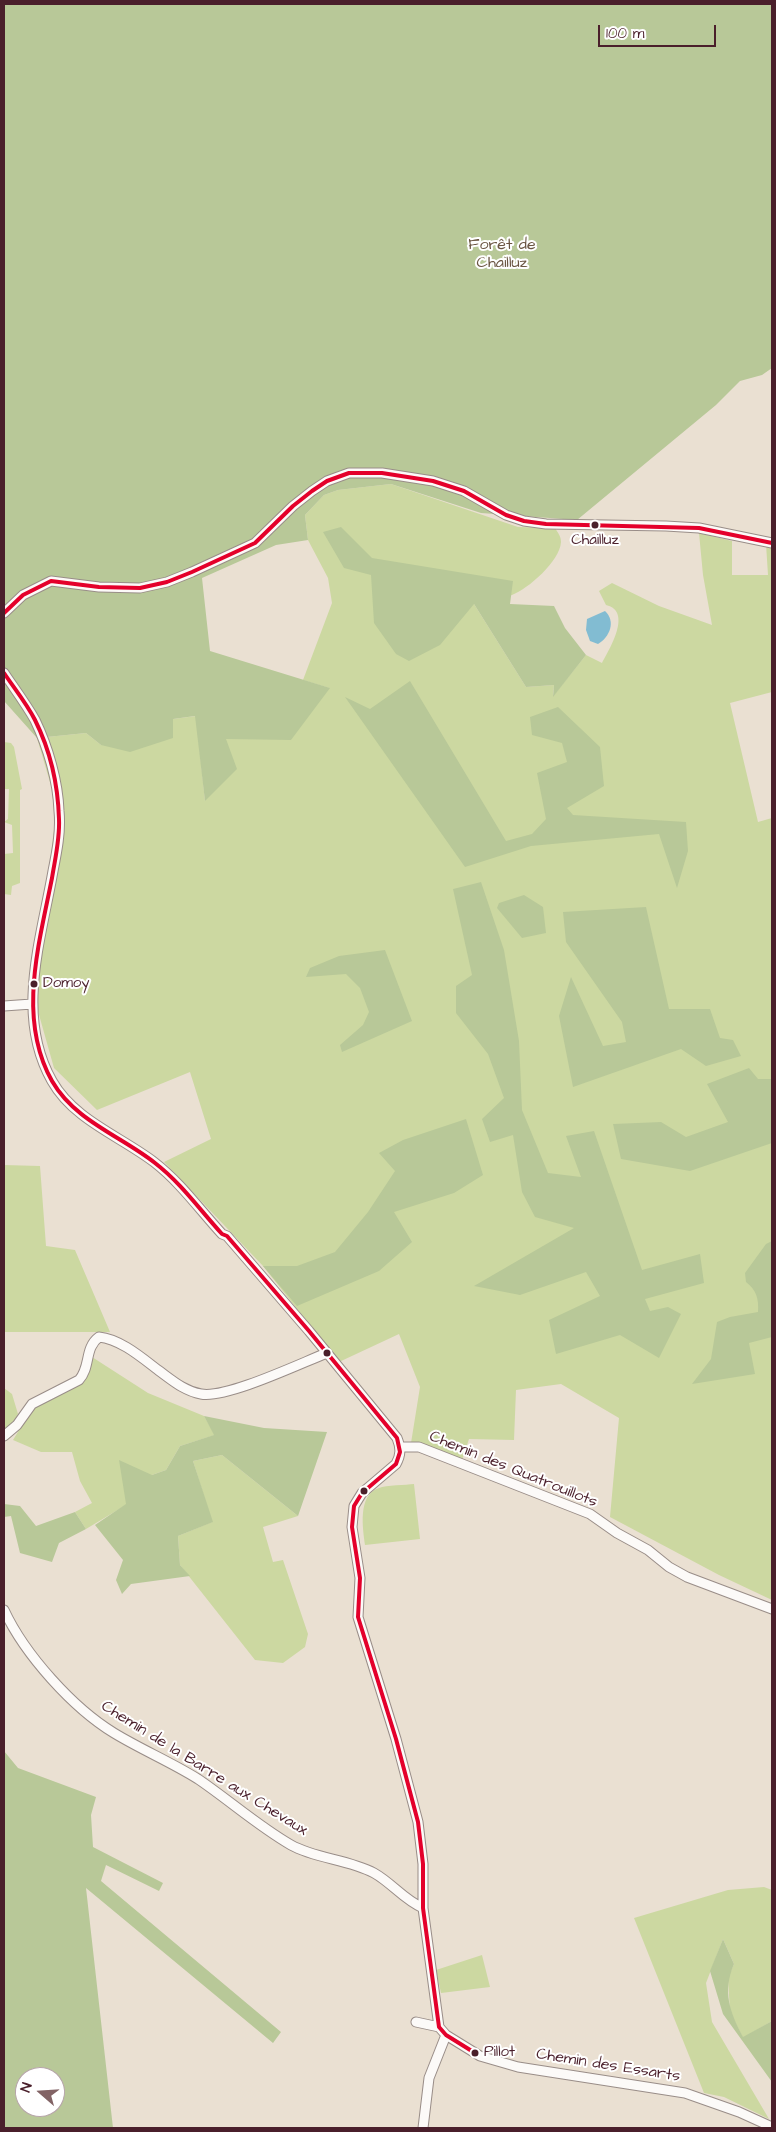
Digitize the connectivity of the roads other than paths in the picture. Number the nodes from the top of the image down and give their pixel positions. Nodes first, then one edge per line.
1 (772, 543) edge
2 (4, 612) edge
3 (4, 673) edge
4 (32, 1004) junction
5 (4, 1006) edge
6 (328, 1353) junction
7 (4, 1436) edge
8 (400, 1447) junction
9 (772, 1609) edge
10 (4, 1610) edge
11 (423, 1908) junction
12 (416, 2022) dead end
13 (439, 2027) junction
14 (446, 2035) junction
15 (423, 2128) edge
16 (772, 2128) edge

1 - 2 street
3 - 4 street
4 - 5 street
4 - 6 street
6 - 7 street
6 - 8 street
8 - 9 street, Chemin des Quatrouillots
8 - 11 street
10 - 11 street, Chemin de la Barre aux Chevaux
11 - 13 street
12 - 13 street
13 - 14 street, Chemin des Essarts
14 - 15 street
14 - 16 street, Chemin des Essarts

